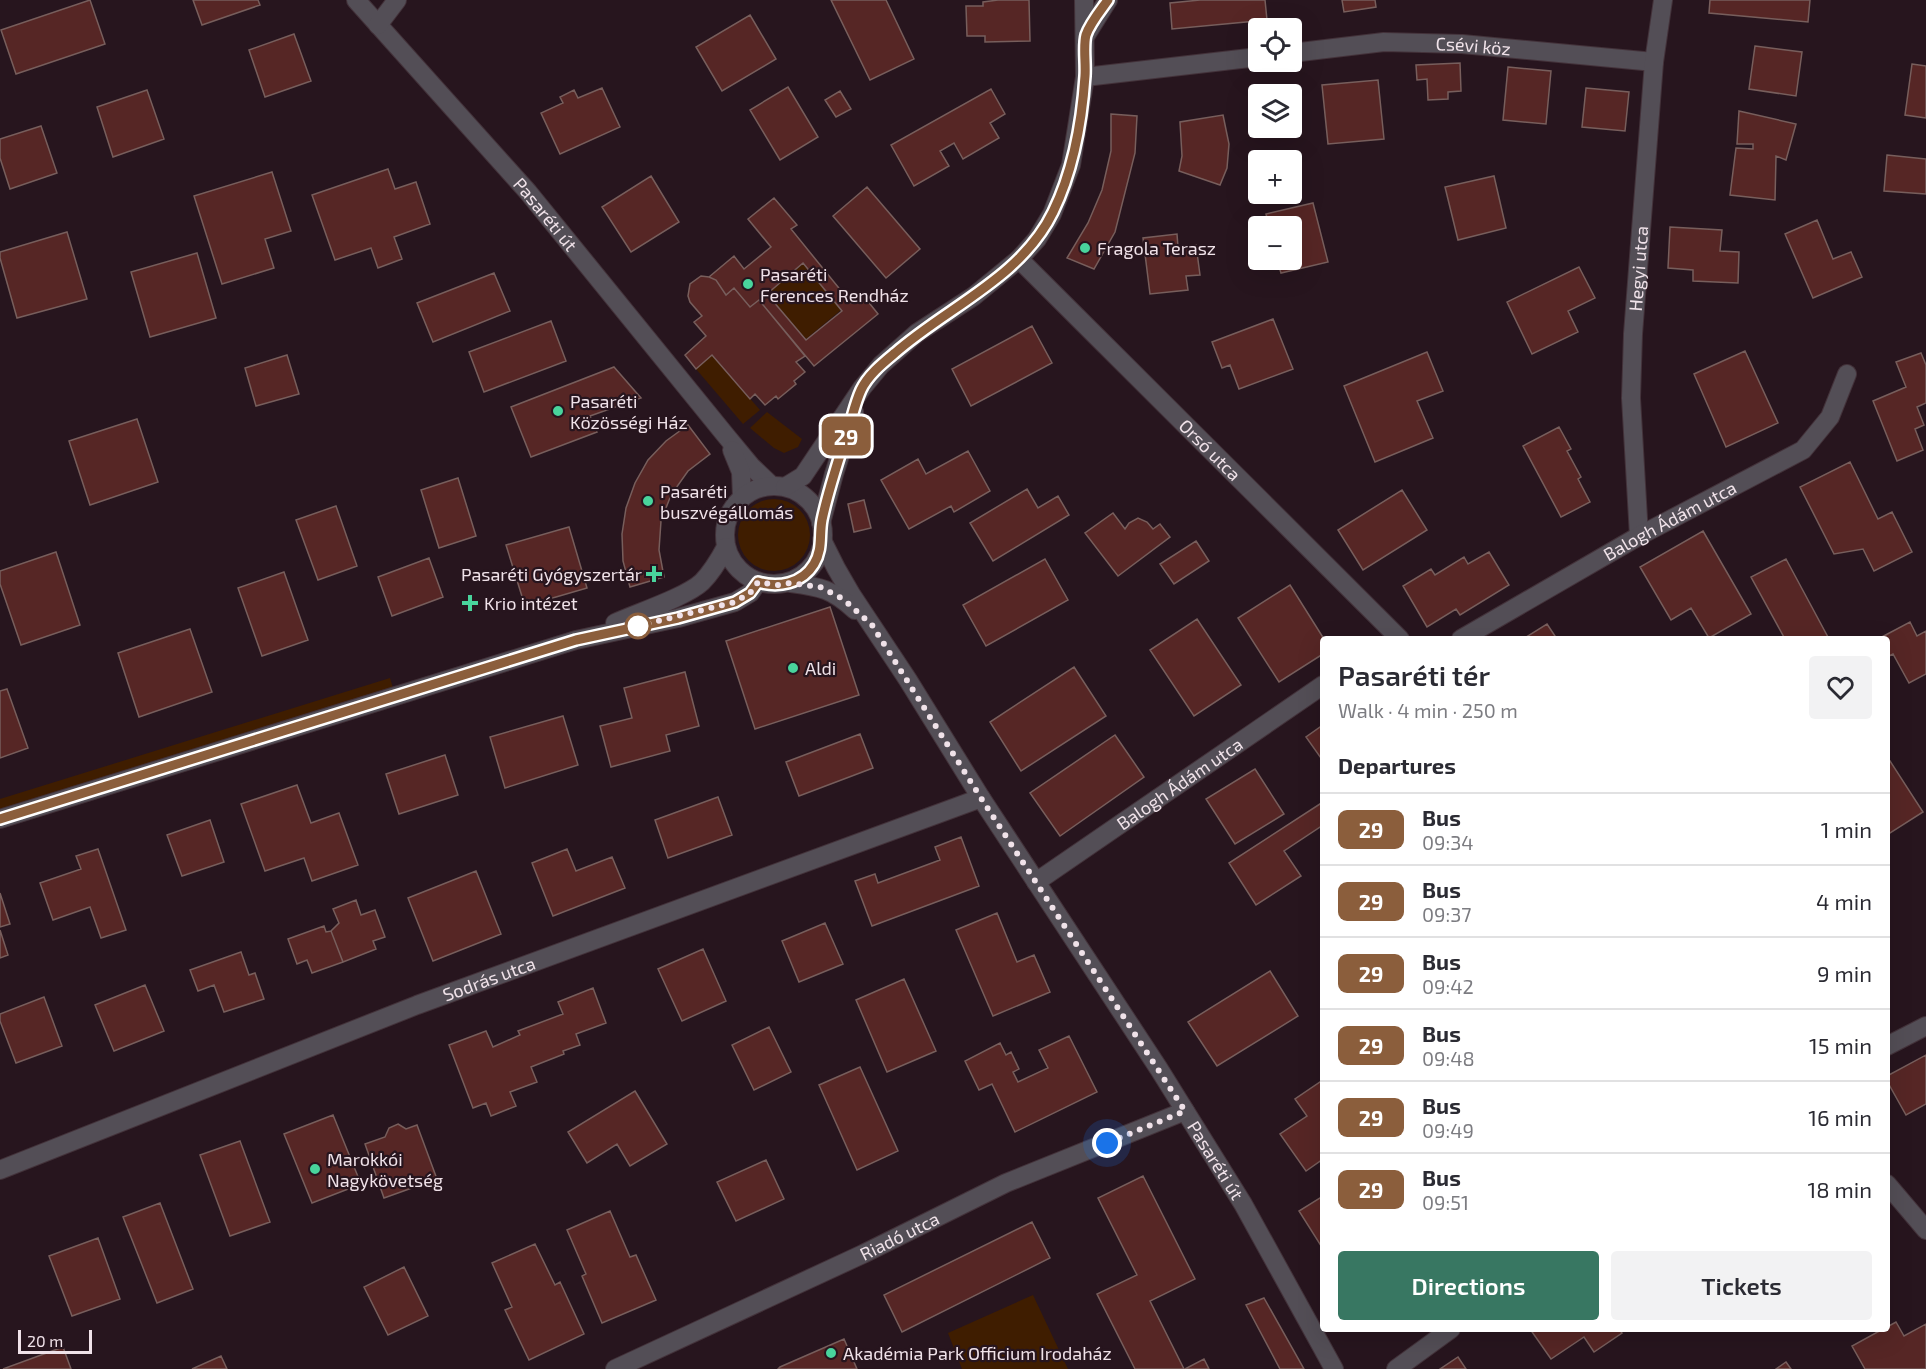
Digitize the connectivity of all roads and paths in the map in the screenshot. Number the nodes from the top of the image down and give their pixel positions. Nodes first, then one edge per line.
1 (356, 0) edge
2 (397, 0) edge
3 (1084, 0) edge
4 (1108, 0) edge
5 (1663, 0) edge
6 (378, 25) junction
7 (1086, 35) junction
8 (1302, 52) edge
9 (1248, 58) edge
10 (1654, 62) junction
11 (1085, 77) junction
12 (1019, 259) junction
13 (1847, 374) dead end
14 (862, 388) junction
15 (727, 437) junction
16 (778, 486) junction
17 (742, 497) junction
18 (822, 532) junction
19 (1639, 536) junction
20 (726, 547) junction
21 (758, 582) junction
22 (790, 583) junction
23 (872, 625) junction
24 (1393, 636) edge
25 (1466, 636) edge
26 (576, 640) junction
27 (1320, 687) edge
28 (981, 798) junction
29 (0, 819) edge
30 (1036, 882) junction
31 (1926, 1026) edge
32 (1890, 1044) edge
33 (1185, 1111) junction
34 (0, 1170) edge
35 (1890, 1188) edge
36 (1926, 1230) edge
37 (1447, 1332) edge
38 (615, 1369) edge
39 (1334, 1369) edge
40 (1396, 1369) edge

1 - 6 street, Pasaréti út
2 - 6 street
3 - 7 street
4 - 7 street
5 - 10 street, Hegyi utca
6 - 15 street, Pasaréti út
7 - 11 street
8 - 10 street, Csévi köz
9 - 11 street
10 - 19 street, Hegyi utca
11 - 12 street
12 - 14 street
12 - 24 street, Orsó utca
13 - 19 street, Balogh Ádám utca
14 - 16 street
14 - 18 street
15 - 16 street, Pasaréti út
15 - 17 street, Pasaréti út
16 - 17 street
16 - 18 street
17 - 20 street
18 - 22 street
18 - 23 street, Pasaréti út
19 - 25 street, Balogh Ádám utca
20 - 21 street
20 - 26 street
21 - 22 street
21 - 26 street
22 - 23 street, Pasaréti út
23 - 28 street, Pasaréti út
26 - 29 street
27 - 30 street, Balogh Ádám utca
28 - 30 street, Pasaréti út
28 - 34 street, Sodrás utca
30 - 33 street, Pasaréti út
31 - 32 street
33 - 38 street, Riadó utca
33 - 39 street, Pasaréti út
35 - 36 street
37 - 40 street

